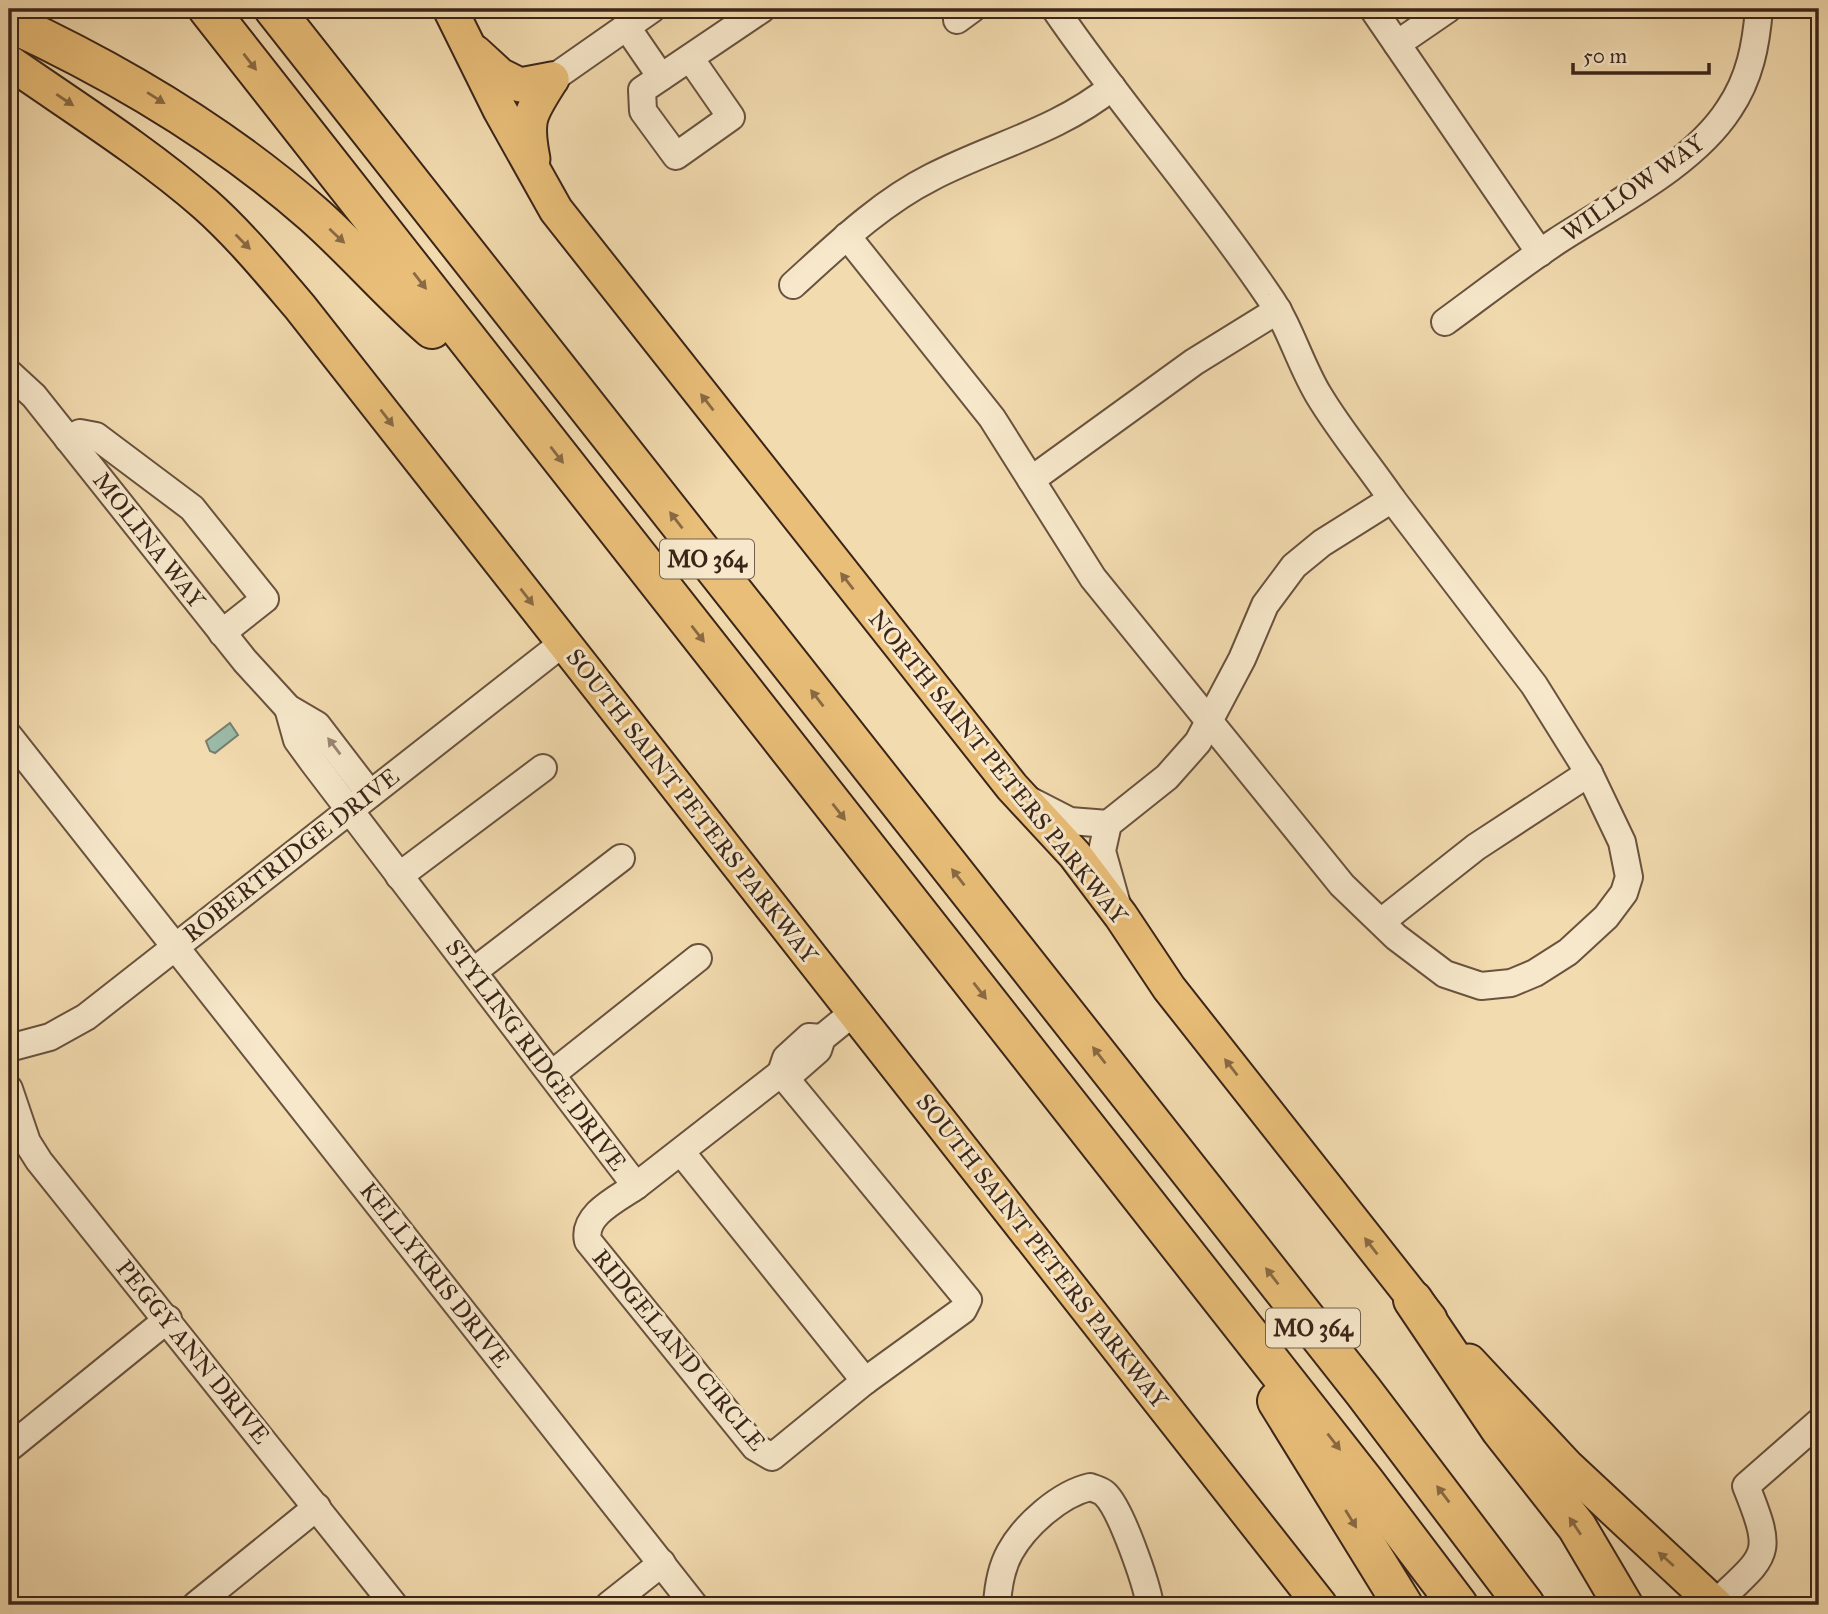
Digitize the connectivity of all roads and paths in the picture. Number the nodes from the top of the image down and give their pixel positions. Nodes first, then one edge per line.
1 (208, 9) edge
2 (274, 9) edge
3 (652, 9) edge
4 (762, 9) edge
5 (1055, 9) edge
6 (1373, 9) edge
7 (1448, 9) edge
8 (1759, 9) edge
9 (9, 22) edge
10 (457, 23) edge
11 (626, 26) junction
12 (1398, 44) junction
13 (690, 58) junction
14 (9, 62) edge
15 (662, 77) junction
16 (552, 79) junction
17 (1112, 87) junction
18 (536, 172) junction
19 (847, 236) junction
20 (1540, 253) junction
21 (793, 285) dead end
22 (1278, 310) junction
23 (1445, 322) dead end
24 (9, 373) edge
25 (515, 401) junction
26 (68, 439) junction
27 (1031, 480) junction
28 (1392, 499) junction
29 (222, 633) junction
30 (563, 643) junction
31 (1208, 722) junction
32 (10, 739) edge
33 (543, 768) dead end
34 (1589, 772) junction
35 (1024, 797) junction
36 (360, 802) junction
37 (1108, 824) junction
38 (621, 858) dead end
39 (400, 876) junction
40 (1121, 916) junction
41 (1381, 922) junction
42 (174, 946) junction
43 (698, 958) dead end
44 (474, 971) junction
45 (855, 1012) junction
46 (9, 1048) edge
47 (781, 1073) junction
48 (552, 1074) junction
49 (9, 1089) edge
50 (682, 1153) junction
51 (636, 1186) junction
52 (1216, 1293) junction
53 (1413, 1300) junction
54 (169, 1319) junction
55 (865, 1381) junction
56 (1819, 1422) edge
57 (9, 1448) edge
58 (317, 1507) junction
59 (662, 1563) junction
60 (196, 1605) edge
61 (394, 1605) edge
62 (609, 1605) edge
63 (694, 1605) edge
64 (997, 1605) edge
65 (1150, 1605) edge
66 (1320, 1605) edge
67 (1403, 1605) edge
68 (1458, 1605) edge
69 (1525, 1605) edge
70 (1623, 1605) edge
71 (1716, 1605) edge

1 -> 25 highway, MO 364
69 -> 2 highway, MO 364
3 - 11 street
4 - 13 street
5 - 17 street
6 - 12 street
7 - 12 street
8 - 20 street, WILLOW WAY
9 -> 25 highway
10 - 16 main road
10 - 18 main road, NORTH SAINT PETERS PARKWAY
11 - 15 street
11 - 16 street
12 - 20 street
13 - 15 street
13 - 15 street
14 -> 30 main road, SOUTH SAINT PETERS PARKWAY
16 - 18 main road
17 - 19 street
17 - 22 street
35 -> 18 main road, NORTH SAINT PETERS PARKWAY
19 - 21 street
19 - 27 street
20 - 23 street, WILLOW WAY
22 - 27 street
22 - 28 street
24 - 26 street, MOLINA WAY
25 -> 52 highway, MO 364
26 - 29 street, MOLINA WAY
26 - 29 street
27 - 31 street
28 - 31 street
28 - 34 street
29 - 36 street, MOLINA WAY
30 - 36 street, ROBERTRIDGE DRIVE
30 - 45 main road, SOUTH SAINT PETERS PARKWAY
31 - 37 street
31 - 41 street
32 - 42 street, KELLYKRIS DRIVE
33 - 39 street
34 - 41 street
34 - 41 street
35 - 37 street
35 - 40 main road, NORTH SAINT PETERS PARKWAY
36 - 39 street, STYLING RIDGE DRIVE
36 - 42 street, ROBERTRIDGE DRIVE
37 - 40 street
38 - 44 street
39 - 44 street, STYLING RIDGE DRIVE
53 -> 40 main road, NORTH SAINT PETERS PARKWAY
42 - 46 street, ROBERTRIDGE DRIVE
42 - 59 street, KELLYKRIS DRIVE
43 - 48 street
44 - 48 street, STYLING RIDGE DRIVE
45 - 47 street, STYLING RIDGE DRIVE
45 - 66 main road, SOUTH SAINT PETERS PARKWAY
47 - 50 street, STYLING RIDGE DRIVE
47 - 55 street, RIDGELAND CIRCLE
48 - 51 street, STYLING RIDGE DRIVE
49 - 54 street, PEGGY ANN DRIVE
50 - 51 street, STYLING RIDGE DRIVE
50 - 55 street
51 - 55 street, RIDGELAND CIRCLE
52 -> 67 highway
52 -> 68 highway, MO 364
70 -> 53 highway
71 -> 53 main road, NORTH SAINT PETERS PARKWAY
54 - 57 street
54 - 58 street, PEGGY ANN DRIVE
56 - 71 street
58 - 60 street
58 - 61 street, PEGGY ANN DRIVE
59 - 62 street
59 - 63 street, KELLYKRIS DRIVE
64 - 65 street

